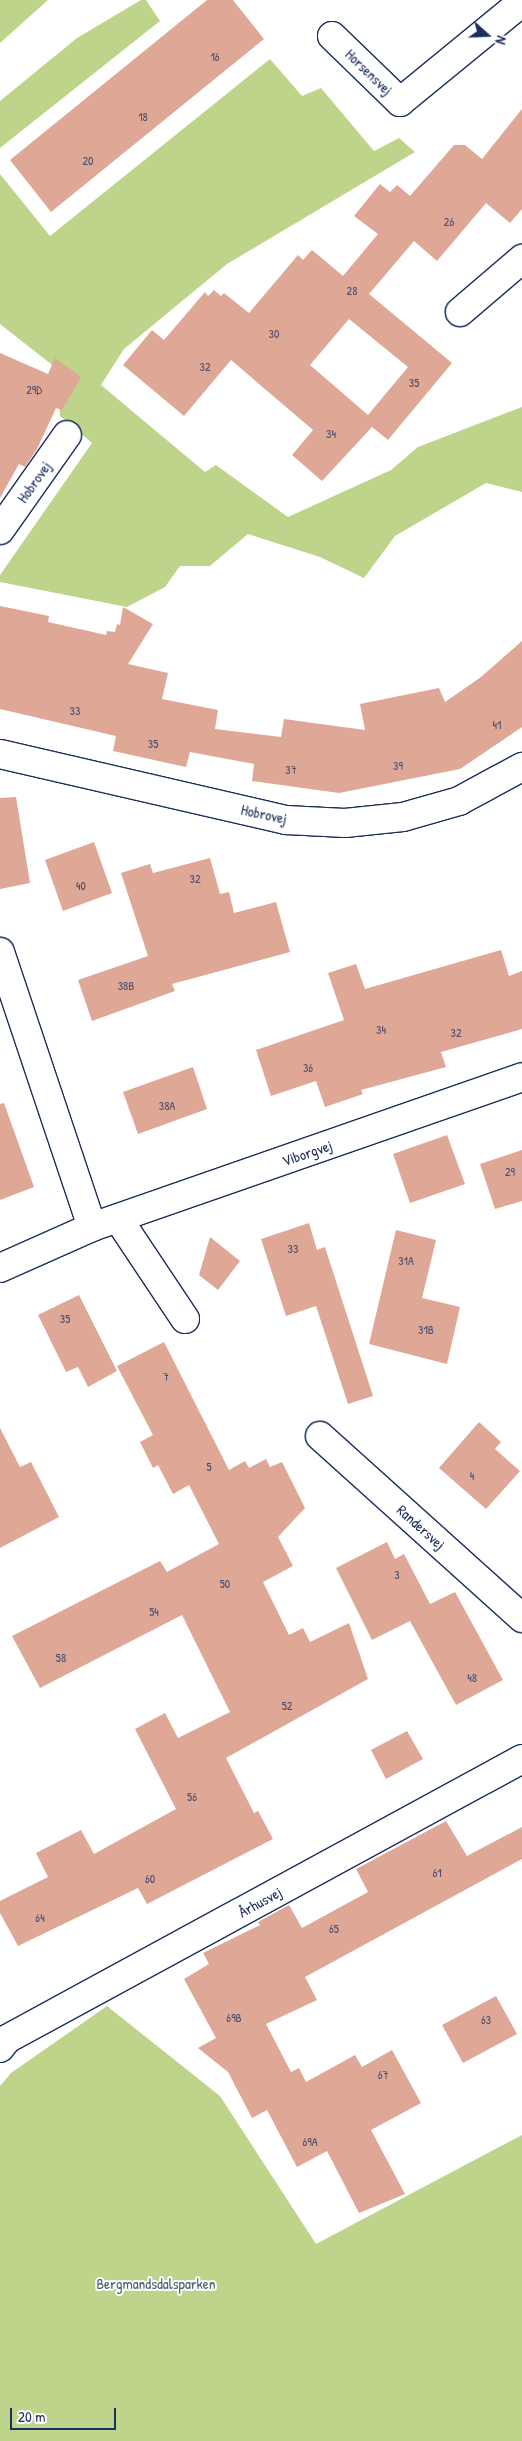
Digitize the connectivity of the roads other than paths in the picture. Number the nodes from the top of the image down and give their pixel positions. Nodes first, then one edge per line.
1 (522, 2) edge
2 (332, 36) dead end
3 (522, 259) edge
4 (460, 312) dead end
5 (67, 435) dead end
6 (0, 530) edge
7 (0, 754) edge
8 (522, 767) edge
9 (0, 952) edge
10 (522, 1077) edge
11 (119, 1220) junction
12 (92, 1227) junction
13 (0, 1268) edge
14 (185, 1319) dead end
15 (320, 1436) dead end
16 (522, 1618) edge
17 (522, 1759) edge
18 (0, 2048) edge

1 - 2 street, Horsensvej
3 - 4 street
5 - 6 street, Hobrovej
7 - 8 street, Hobrovej
9 - 12 street
10 - 11 street, Viborgvej
11 - 12 street, Viborgvej
11 - 14 street
12 - 13 street, Viborgvej
15 - 16 street, Randersvej
17 - 18 street, Århusvej

